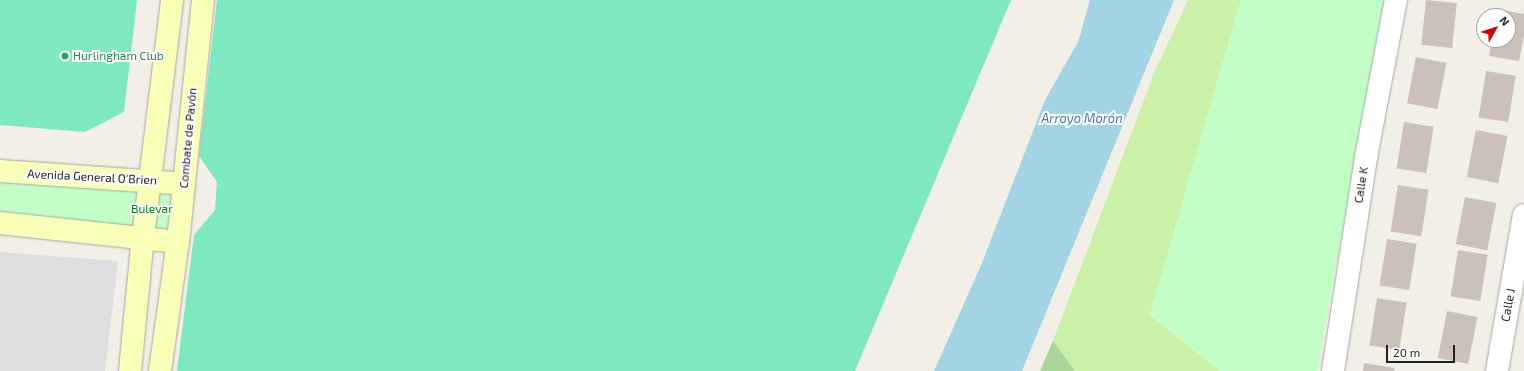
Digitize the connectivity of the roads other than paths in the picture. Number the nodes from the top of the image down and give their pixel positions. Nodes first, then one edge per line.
1 (172, 0) edge
2 (203, 0) edge
3 (1396, 0) edge
4 (0, 171) edge
5 (150, 180) junction
6 (184, 184) junction
7 (1524, 215) edge
8 (0, 223) edge
9 (143, 237) junction
10 (178, 242) junction
11 (130, 371) edge
12 (160, 371) edge
13 (1333, 371) edge
14 (1497, 371) edge

1 - 5 main road
2 - 6 main road, Combate de Pavón
3 - 13 street, Calle K
4 - 5 main road, Avenida General O'Brien
5 - 6 main road, Avenida General O'Brien
5 - 9 main road
6 - 10 main road, Combate de Pavón
7 - 14 street, Calle J
8 - 9 main road
9 - 10 main road
9 - 11 main road
10 - 12 main road, Combate de Pavón

